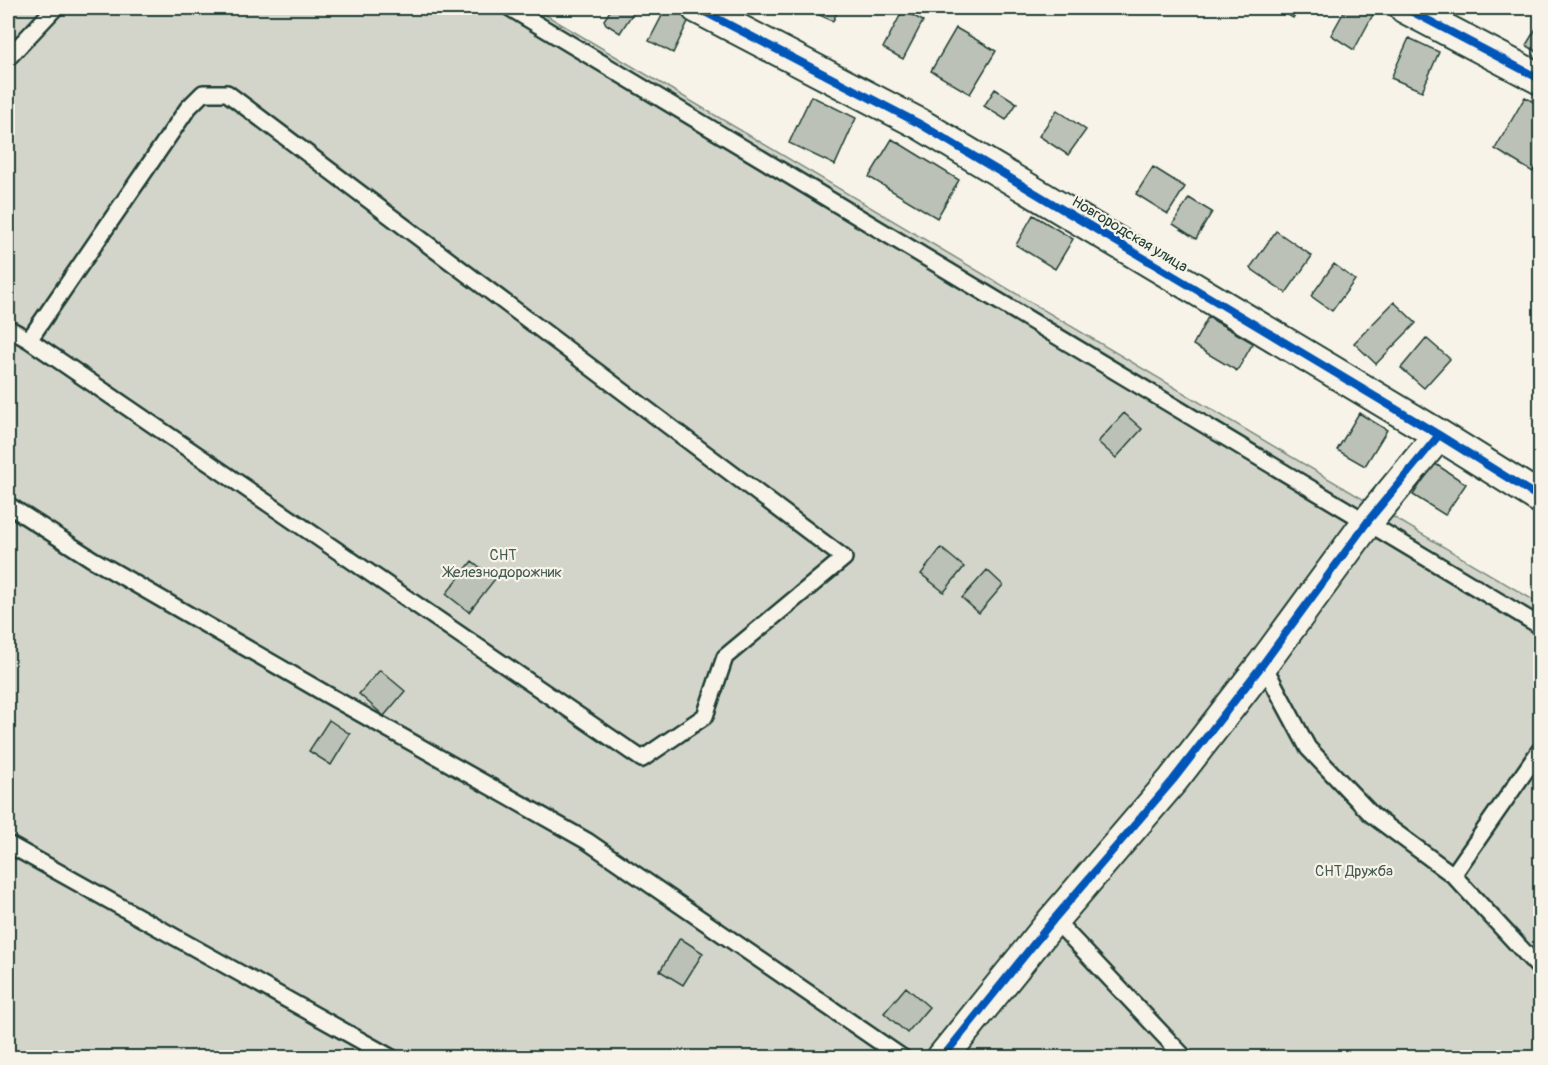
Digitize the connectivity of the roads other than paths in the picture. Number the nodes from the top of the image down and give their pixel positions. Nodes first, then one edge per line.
1 (55, 8) edge
2 (510, 8) edge
3 (697, 8) edge
4 (1405, 8) edge
5 (8, 58) edge
6 (1540, 79) edge
7 (8, 328) edge
8 (28, 340) junction
9 (1439, 435) junction
10 (1540, 498) edge
11 (8, 506) edge
12 (1368, 521) junction
13 (1540, 626) edge
14 (1263, 664) junction
15 (1540, 750) edge
16 (8, 844) edge
17 (1453, 875) junction
18 (1054, 920) junction
19 (1540, 969) edge
20 (392, 1058) edge
21 (903, 1058) edge
22 (942, 1058) edge
23 (1185, 1058) edge

1 - 5 lane
2 - 12 lane
3 - 9 street, Новгородская улица
4 - 6 street
7 - 8 lane
8 - 8 lane
9 - 10 street, Новгородская улица
9 - 12 street
11 - 21 lane
12 - 13 lane
12 - 14 street
14 - 17 lane
14 - 18 street
15 - 17 lane
16 - 20 lane
17 - 19 lane
18 - 22 street
18 - 23 lane

